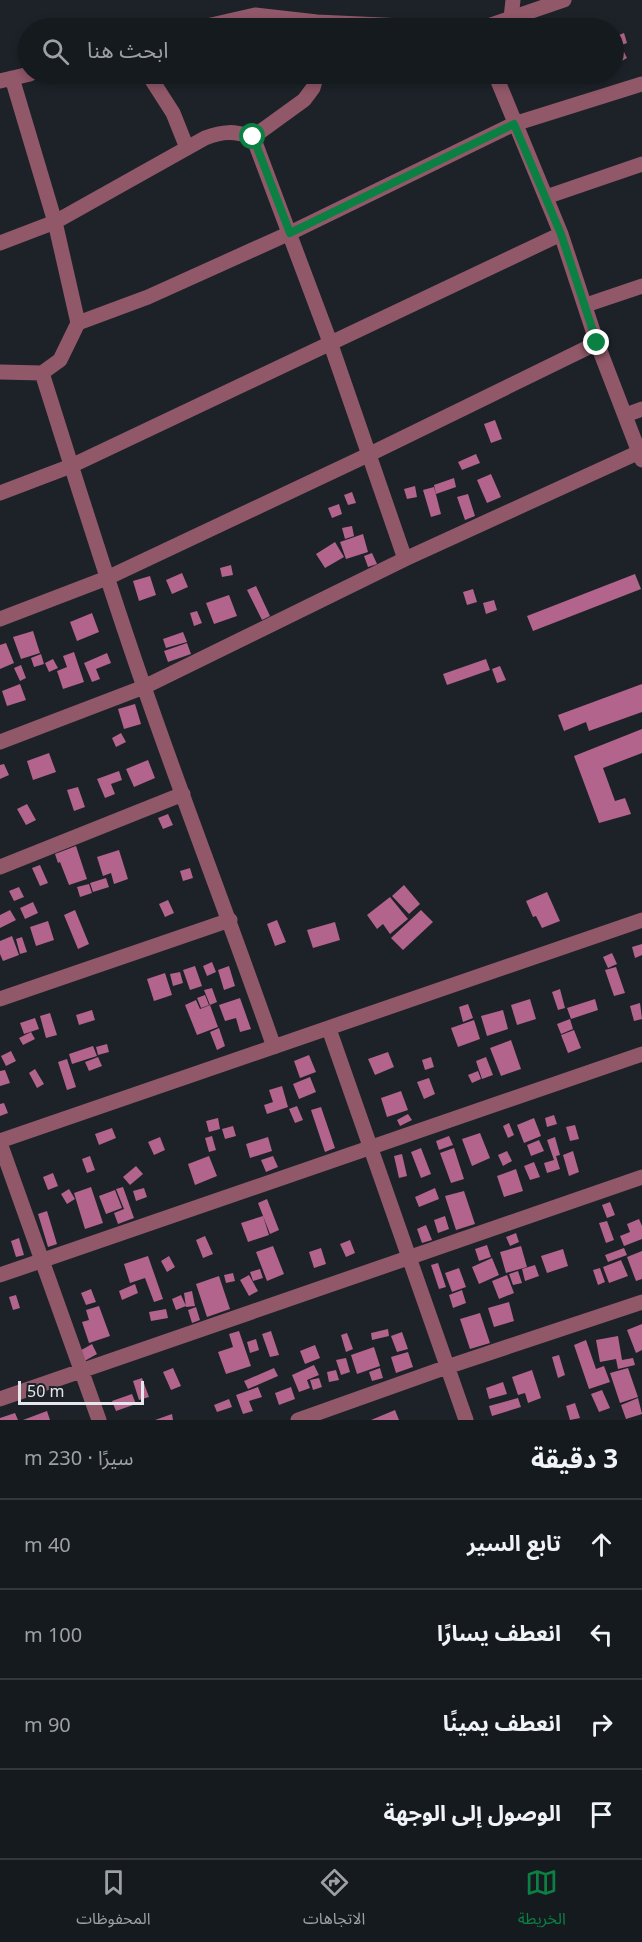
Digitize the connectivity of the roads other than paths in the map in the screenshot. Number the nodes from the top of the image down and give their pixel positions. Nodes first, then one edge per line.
1 (251, 0) edge
2 (513, 0) edge
3 (564, 0) edge
4 (255, 15) junction
5 (242, 18) edge
6 (274, 18) edge
7 (512, 18) joint
8 (6, 80) edge
9 (154, 84) edge
10 (315, 84) edge
11 (499, 84) edge
12 (642, 84) edge
13 (514, 124) junction
14 (253, 137) junction
15 (187, 148) junction
16 (642, 164) edge
17 (546, 197) junction
18 (55, 222) junction
19 (290, 233) junction
20 (561, 234) junction
21 (0, 243) edge
22 (642, 286) edge
23 (586, 305) junction
24 (78, 323) junction
25 (330, 342) junction
26 (597, 343) junction
27 (0, 372) edge
28 (42, 373) junction
29 (642, 409) edge
30 (626, 415) junction
31 (370, 454) junction
32 (640, 456) edge
33 (71, 465) junction
34 (0, 493) edge
35 (405, 560) junction
36 (107, 579) junction
37 (0, 619) edge
38 (144, 687) junction
39 (0, 742) edge
40 (183, 794) junction
41 (0, 867) edge
42 (230, 920) junction
43 (642, 920) edge
44 (0, 999) edge
45 (329, 1029) junction
46 (274, 1047) junction
47 (642, 1054) edge
48 (0, 1142) edge
49 (371, 1149) junction
50 (642, 1177) edge
51 (408, 1258) junction
52 (42, 1260) junction
53 (0, 1275) edge
54 (642, 1302) edge
55 (447, 1367) junction
56 (81, 1370) junction
57 (0, 1399) edge
58 (99, 1420) edge
59 (298, 1420) edge
60 (466, 1420) edge

1 - 4 street
2 - 7 street
3 - 7 street
4 - 5 street
4 - 6 street
8 - 18 street
9 - 15 street
10 - 14 street
11 - 13 street
12 - 13 street
13 - 17 street
13 - 19 street
14 - 15 street
14 - 19 street
15 - 18 street
16 - 17 street
17 - 20 street
18 - 21 street
18 - 24 street
19 - 24 street
19 - 25 street
20 - 23 street
20 - 25 street
22 - 23 street
23 - 26 street
24 - 28 street
25 - 31 street
25 - 33 street
26 - 30 street
26 - 31 street
27 - 28 street
28 - 33 street
29 - 30 street
30 - 32 street
31 - 35 street
31 - 36 street
32 - 35 street
33 - 34 street
33 - 36 street
35 - 38 street
36 - 37 street
36 - 38 street
38 - 39 street
38 - 40 street
40 - 41 street
40 - 42 street
42 - 44 street
42 - 46 street
43 - 45 street
45 - 46 street
45 - 49 street
46 - 48 street
47 - 49 street
48 - 52 street
49 - 51 street
49 - 52 street
50 - 51 street
51 - 55 street
51 - 56 street
52 - 53 street
52 - 56 street
54 - 55 street
55 - 59 street
55 - 60 street
56 - 57 street
56 - 58 street

